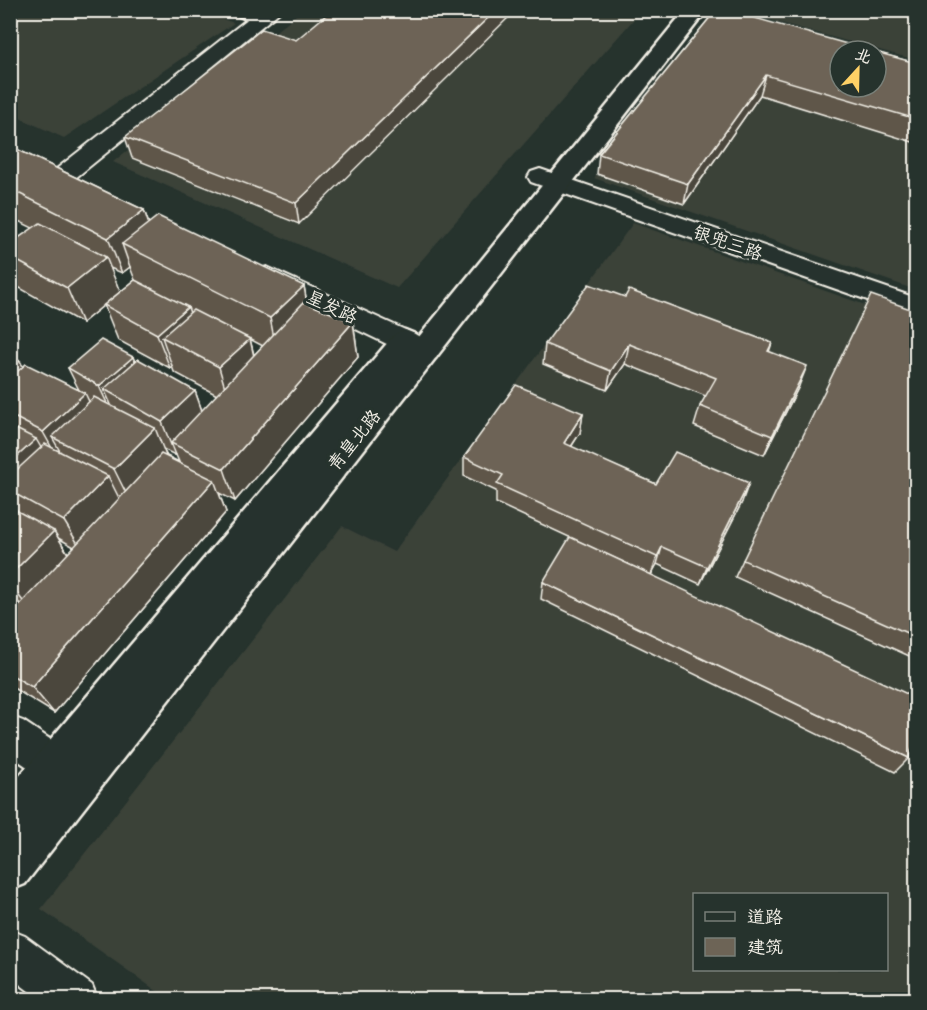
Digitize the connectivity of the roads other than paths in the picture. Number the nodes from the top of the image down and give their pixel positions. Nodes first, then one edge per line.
1 (229, 10) edge
2 (696, 12) edge
3 (265, 16) edge
4 (59, 179) edge
5 (550, 180) junction
6 (243, 265) edge
7 (916, 308) edge
8 (415, 346) junction
9 (10, 733) edge
10 (68, 773) junction
11 (10, 819) edge
12 (10, 869) edge
13 (10, 951) edge
14 (77, 999) edge

1 - 3 lane
2 - 5 street, 青皇北路
3 - 4 street
5 - 7 street, 银兜三路
5 - 8 street, 青皇北路
6 - 8 street, 星发路
8 - 10 street, 青皇北路
9 - 10 street
10 - 11 street, 青皇北路
10 - 12 street, 青皇北路
13 - 14 street

